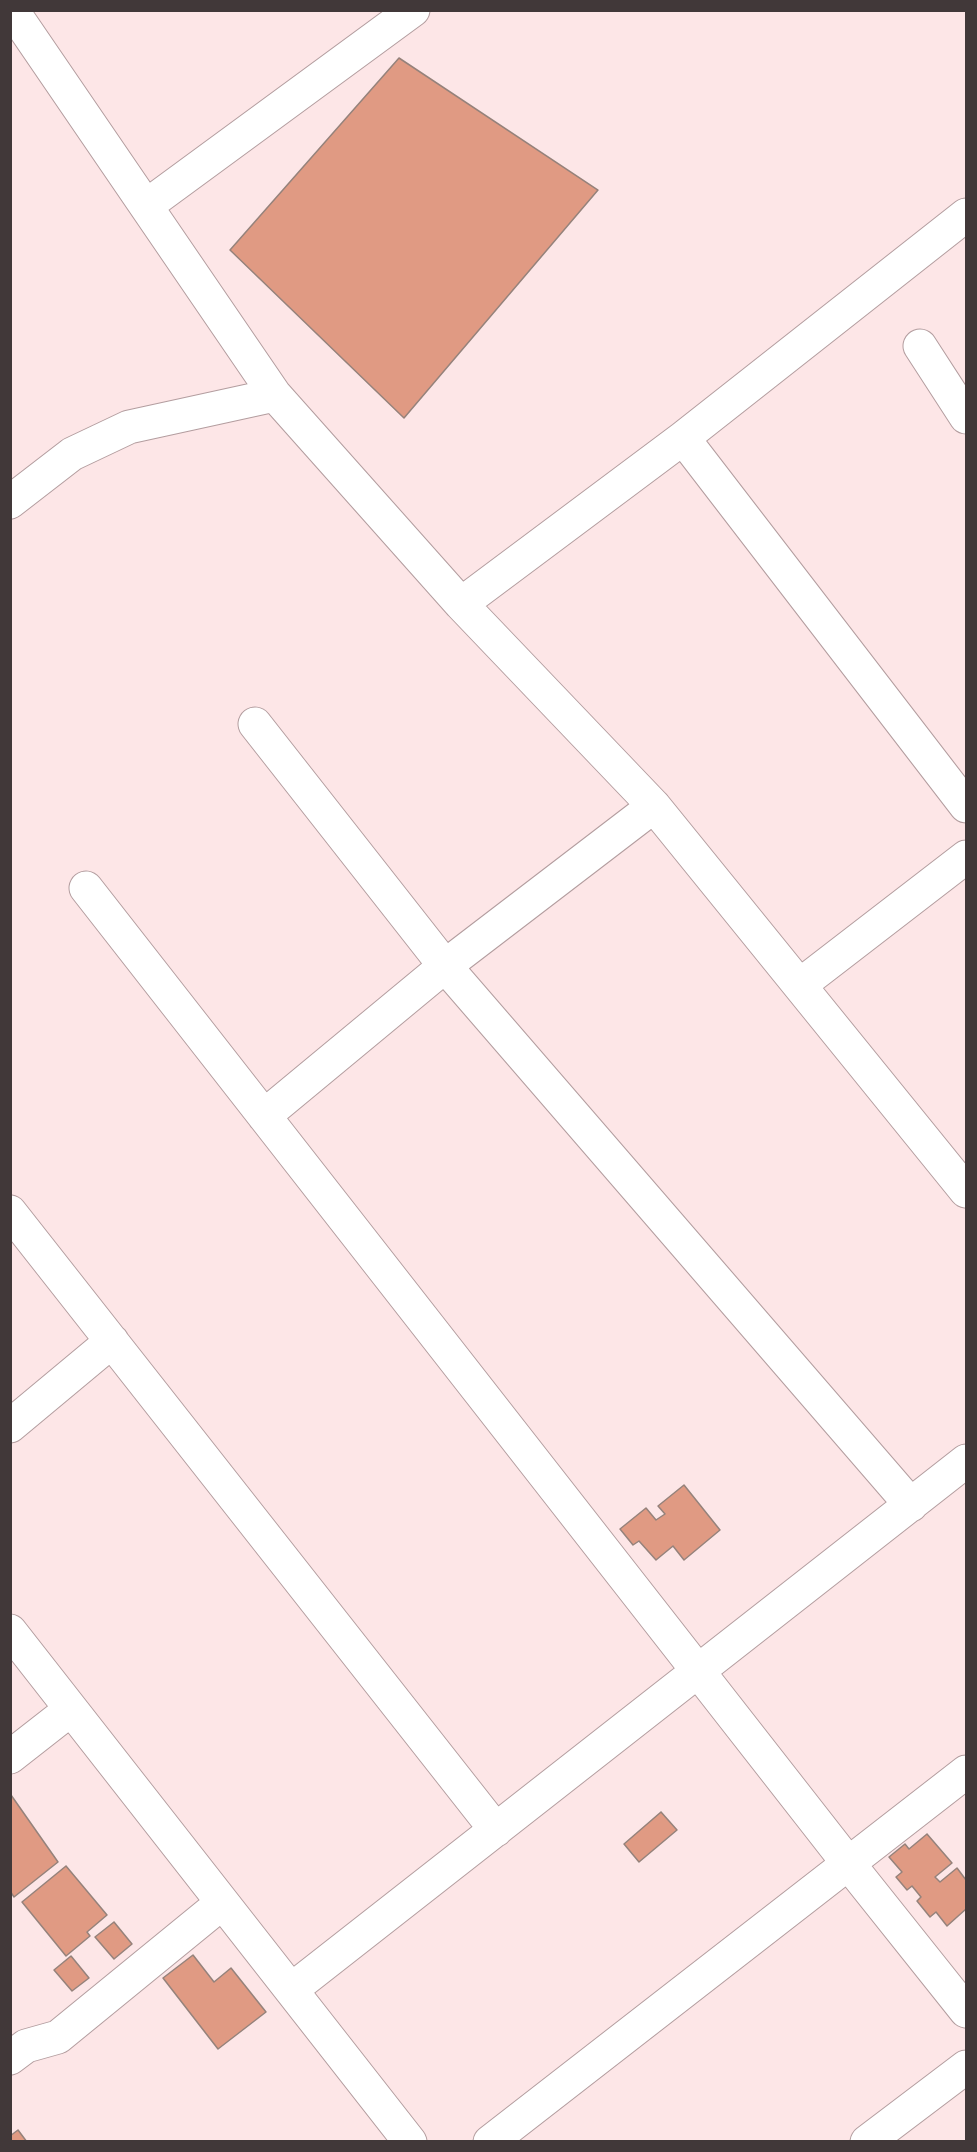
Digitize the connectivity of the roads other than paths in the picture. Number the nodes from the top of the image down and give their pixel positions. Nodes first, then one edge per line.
1 (12, 10) edge
2 (413, 10) edge
3 (146, 206) junction
4 (966, 215) edge
5 (920, 346) dead end
6 (275, 395) junction
7 (966, 417) edge
8 (683, 438) junction
9 (10, 501) edge
10 (460, 604) junction
11 (255, 724) dead end
12 (654, 806) junction
13 (966, 806) edge
14 (966, 857) edge
15 (86, 888) dead end
16 (445, 966) junction
17 (800, 985) junction
18 (264, 1116) junction
19 (962, 1176) edge
20 (10, 1212) edge
21 (112, 1341) junction
22 (10, 1426) edge
23 (966, 1461) edge
24 (911, 1505) junction
25 (10, 1631) edge
26 (698, 1671) junction
27 (70, 1710) junction
28 (10, 1757) edge
29 (966, 1772) edge
30 (496, 1830) junction
31 (849, 1863) junction
32 (222, 1903) junction
33 (291, 1990) junction
34 (966, 2011) edge
35 (16, 2046) edge
36 (966, 2067) edge
37 (410, 2142) edge
38 (490, 2142) edge
39 (867, 2142) edge

1 - 3 street
2 - 3 street
3 - 6 street
4 - 8 street
5 - 7 street
6 - 9 street
6 - 10 street
8 - 10 street
8 - 13 street
10 - 12 street
11 - 16 street
12 - 16 street
12 - 17 street
14 - 17 street
15 - 18 street
16 - 18 street
16 - 24 street
17 - 19 street
18 - 26 street
20 - 21 street
21 - 22 street
21 - 30 street
23 - 24 street
24 - 26 street
25 - 27 street
26 - 30 street
26 - 31 street
27 - 28 street
27 - 32 street
29 - 31 street
30 - 33 street
31 - 34 street
31 - 38 street
32 - 33 street
32 - 35 street
33 - 37 street
36 - 39 street

